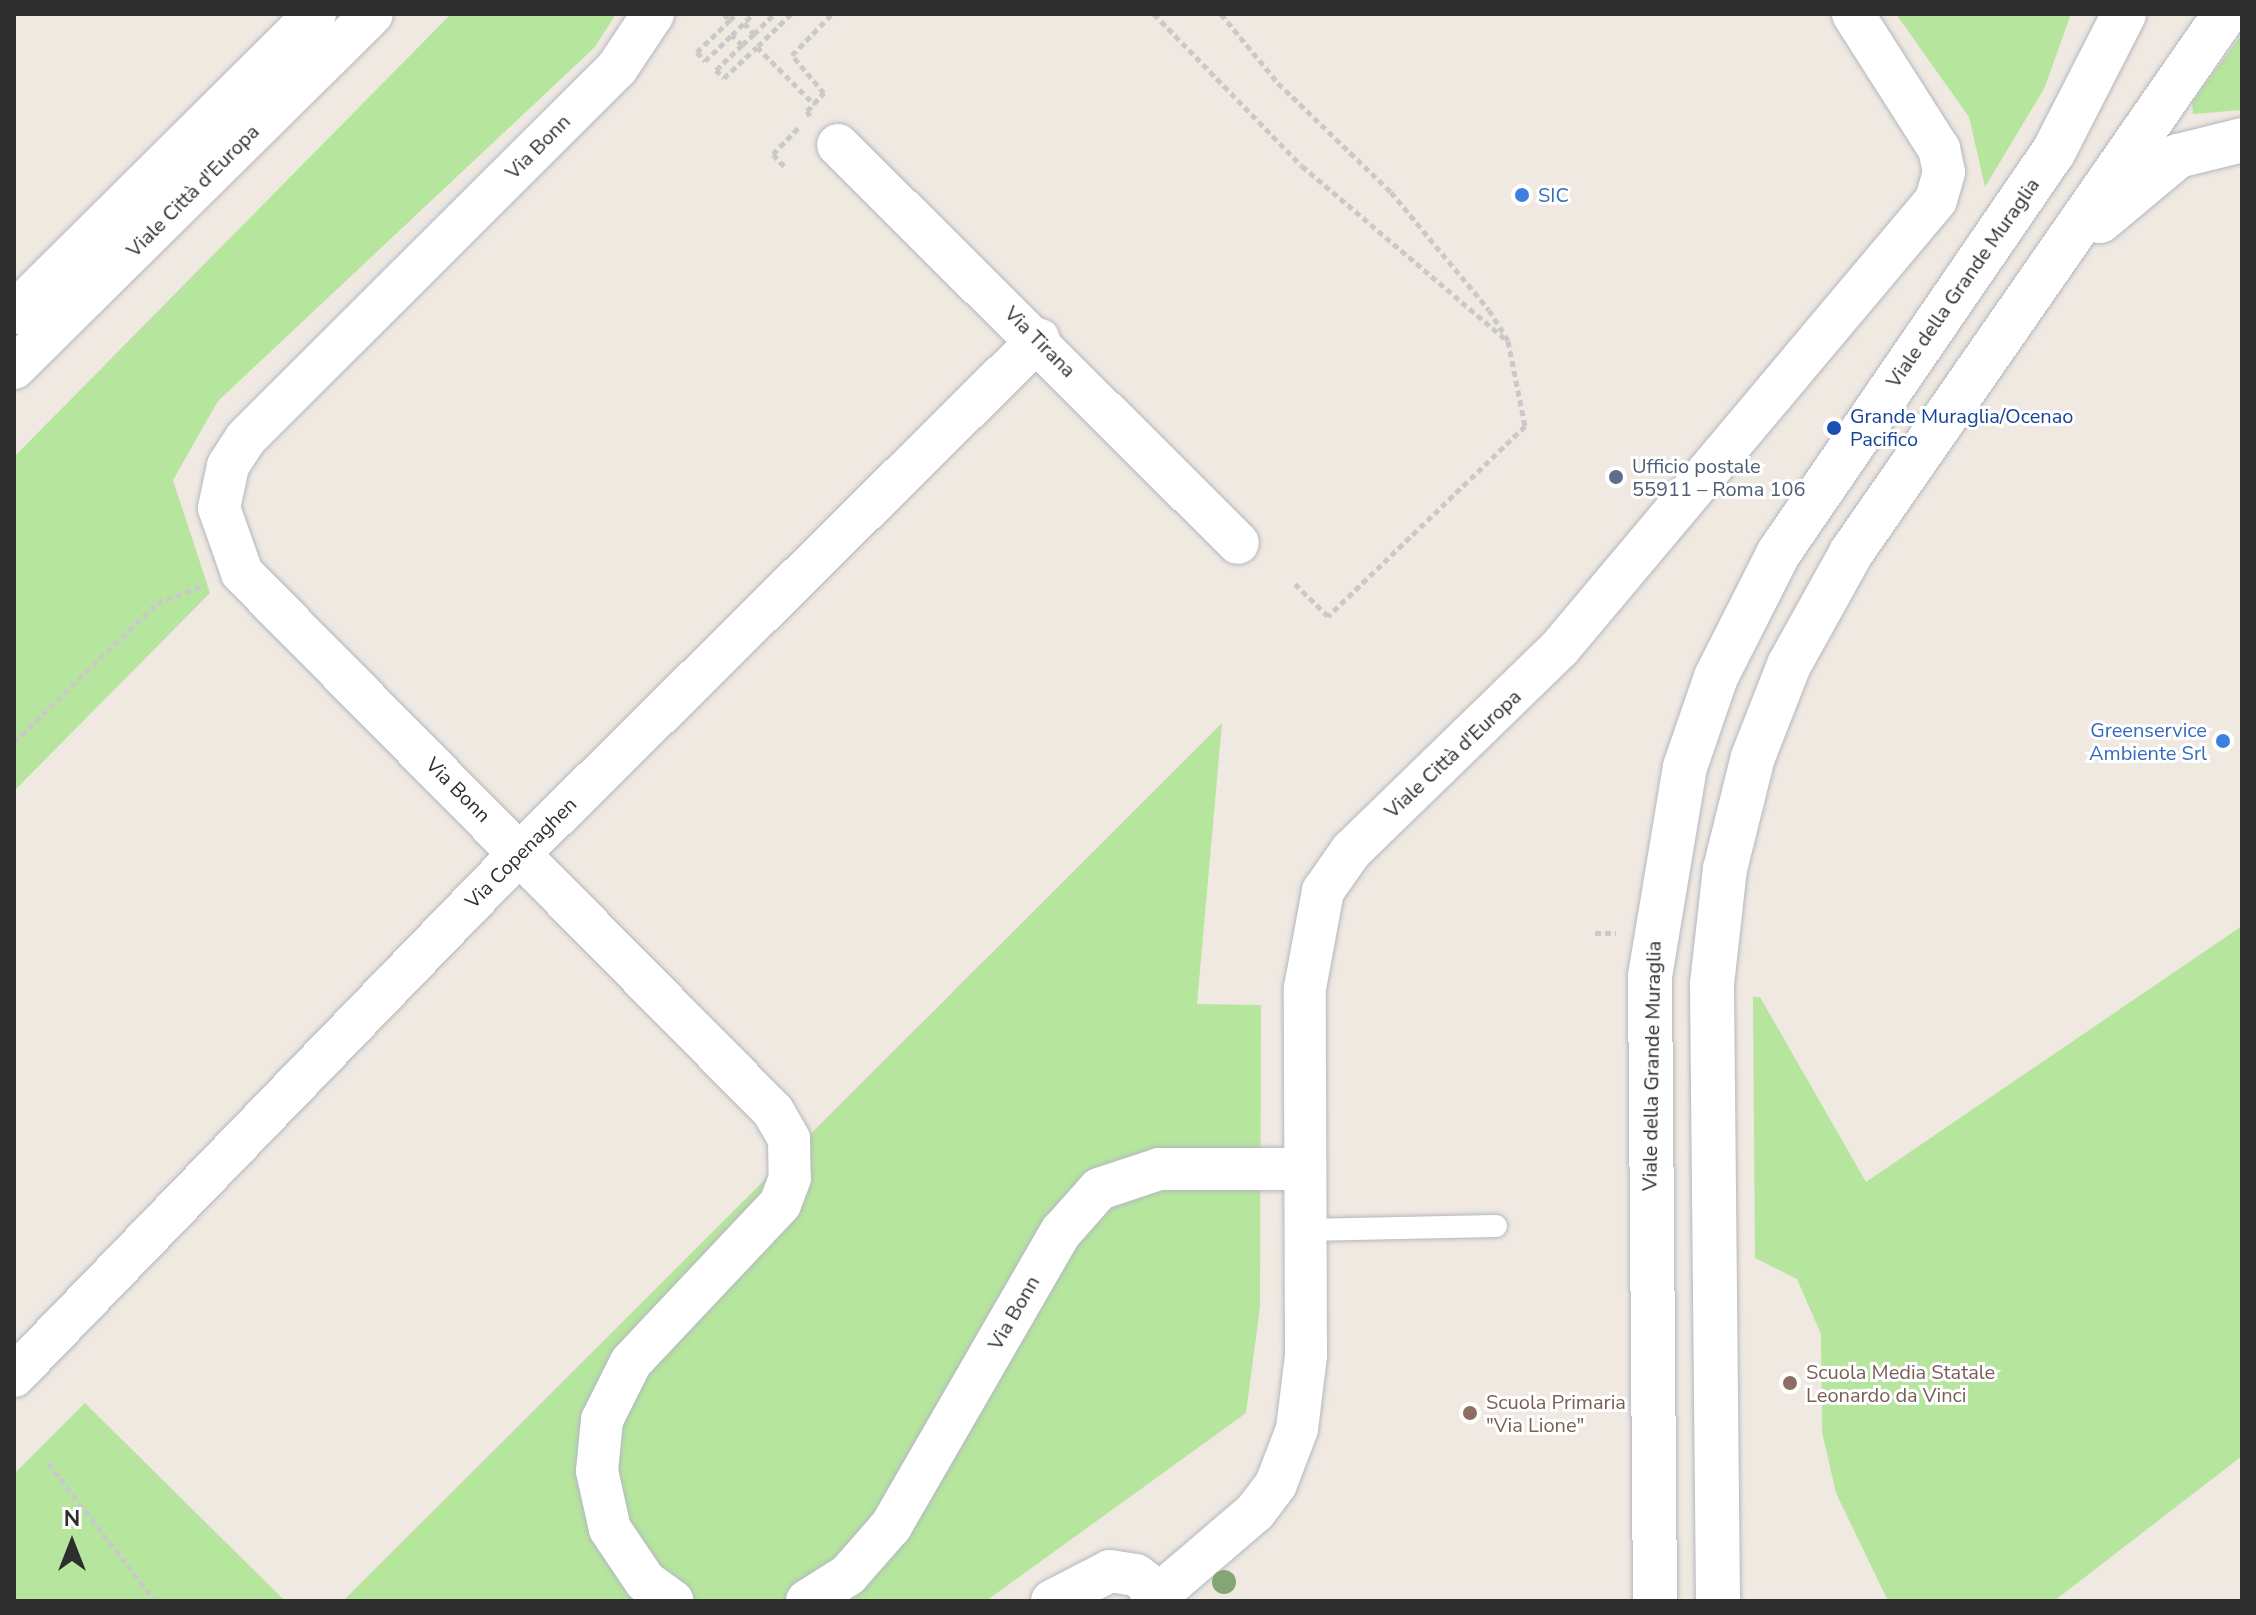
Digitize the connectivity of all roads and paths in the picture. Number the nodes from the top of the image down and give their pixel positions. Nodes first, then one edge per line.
1 (315, 14) edge
2 (372, 14) edge
3 (653, 14) edge
4 (724, 14) edge
5 (736, 14) edge
6 (753, 14) edge
7 (774, 14) edge
8 (791, 14) edge
9 (832, 14) edge
10 (1154, 14) edge
11 (1221, 14) edge
12 (1853, 14) edge
13 (2100, 14) edge
14 (2124, 14) edge
15 (2225, 14) edge
16 (730, 20) junction
17 (744, 23) junction
18 (754, 34) junction
19 (732, 35) junction
20 (742, 45) junction
21 (757, 47) junction
22 (814, 104) junction
23 (2072, 116) junction
24 (2242, 140) edge
25 (838, 145) dead end
26 (784, 166) dead end
27 (146, 211) junction
28 (2037, 286) junction
29 (14, 313) edge
30 (1039, 339) junction
31 (1508, 341) junction
32 (14, 368) edge
33 (1238, 543) dead end
34 (242, 573) junction
35 (1294, 583) dead end
36 (14, 742) edge
37 (520, 853) junction
38 (1595, 933) dead end
39 (1617, 933) dead end
40 (1304, 1169) junction
41 (1496, 1226) dead end
42 (1304, 1230) junction
43 (14, 1376) edge
44 (48, 1463) dead end
45 (1155, 1597) edge
46 (155, 1601) edge
47 (673, 1601) edge
48 (807, 1601) edge
49 (1052, 1601) edge
50 (1655, 1601) edge
51 (1718, 1601) edge

1 - 27 street, Viale Città d'Europa
2 - 27 street, Viale Città d'Europa
3 - 34 street, Via Bonn
4 - 16 path
5 - 16 path
6 - 17 path
7 - 18 path
8 - 21 path
9 - 22 path
10 - 31 path
11 - 31 path
12 - 40 street, Viale Città d'Europa
13 - 23 street, Viale della Grande Muraglia
14 - 23 street, Viale della Grande Muraglia
15 - 28 street
16 - 19 path
17 - 18 path
17 - 19 path
18 - 20 path
19 - 20 path
20 - 21 path
21 - 22 path
22 - 26 path
23 - 50 street, Viale della Grande Muraglia
24 - 28 street
25 - 30 street, Via Tirana
27 - 29 street, Viale Città d'Europa
27 - 32 street, Viale Città d'Europa
28 - 51 street
30 - 33 street, Via Tirana
30 - 37 street, Via Copenaghen
31 - 35 path
34 - 36 path
34 - 37 street, Via Bonn
37 - 43 street, Via Copenaghen
37 - 47 street, Via Bonn
38 - 39 path
40 - 42 street, Viale Città d'Europa
40 - 48 street, Via Bonn
41 - 42 lane
42 - 45 street, Viale Città d'Europa
44 - 46 path
45 - 49 street, Viale Città d'Europa

